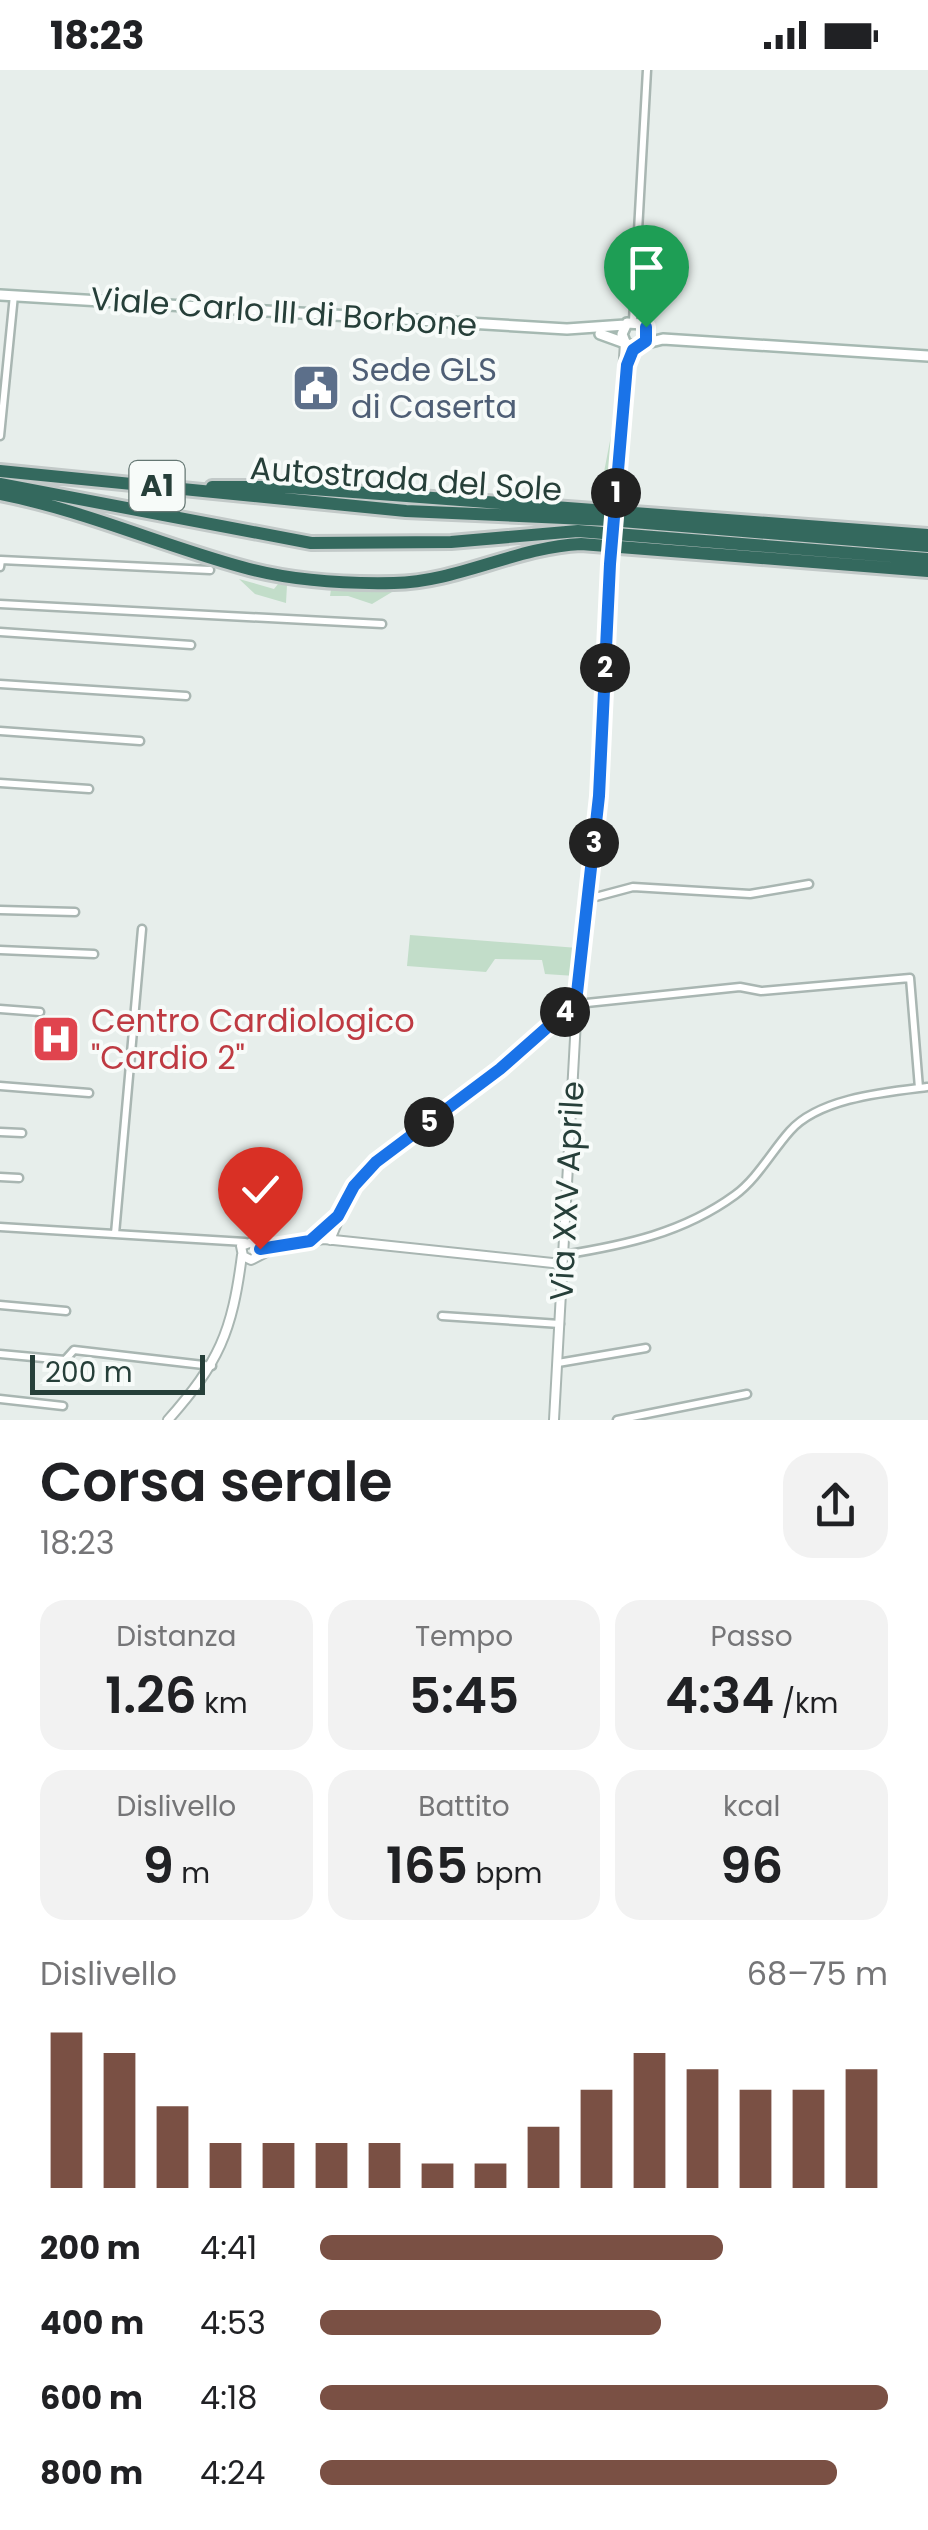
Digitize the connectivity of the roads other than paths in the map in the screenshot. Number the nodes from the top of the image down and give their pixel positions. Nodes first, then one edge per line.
1 (647, 70) edge
2 (0, 294) edge
3 (14, 295) junction
4 (629, 323) junction
5 (646, 327) junction
6 (567, 329) junction
7 (687, 340) junction
8 (625, 342) junction
9 (641, 345) junction
10 (928, 353) edge
11 (627, 365) junction
12 (0, 436) edge
13 (0, 471) edge
14 (0, 484) edge
15 (182, 489) junction
16 (0, 494) edge
17 (928, 535) edge
18 (928, 546) edge
19 (928, 560) edge
20 (0, 567) edge
21 (210, 570) dead end
22 (928, 571) edge
23 (0, 604) edge
24 (382, 624) dead end
25 (0, 632) edge
26 (191, 646) dead end
27 (0, 684) edge
28 (186, 696) dead end
29 (0, 731) edge
30 (140, 741) dead end
31 (0, 783) edge
32 (89, 789) dead end
33 (808, 884) dead end
34 (588, 899) junction
35 (0, 910) edge
36 (76, 912) dead end
37 (142, 929) dead end
38 (0, 950) edge
39 (94, 954) dead end
40 (576, 1004) junction
41 (0, 1010) edge
42 (40, 1012) dead end
43 (0, 1086) edge
44 (923, 1088) edge
45 (89, 1093) dead end
46 (0, 1132) edge
47 (22, 1133) dead end
48 (0, 1177) edge
49 (19, 1178) dead end
50 (338, 1216) junction
51 (0, 1227) edge
52 (115, 1234) junction
53 (330, 1240) junction
54 (222, 1241) junction
55 (310, 1241) junction
56 (245, 1242) junction
57 (257, 1252) junction
58 (241, 1253) junction
59 (562, 1259) junction
60 (238, 1281) junction
61 (0, 1306) edge
62 (66, 1311) dead end
63 (442, 1316) dead end
64 (560, 1324) junction
65 (646, 1348) dead end
66 (0, 1354) edge
67 (558, 1363) junction
68 (213, 1366) junction
69 (747, 1394) dead end
70 (0, 1399) edge
71 (63, 1406) dead end
72 (168, 1420) edge
73 (554, 1420) edge
74 (617, 1420) edge

1 - 4 street
2 - 3 main road, Viale Carlo III di Borbone
3 - 6 main road, Viale Carlo III di Borbone
3 - 12 street
4 - 5 main road, Viale Carlo III di Borbone
4 - 6 main road, Viale Carlo III di Borbone
4 - 8 main road
5 - 7 main road, Viale Carlo III di Borbone
5 - 9 main road
6 - 8 main road, Viale Carlo III di Borbone
7 - 9 main road, Viale Carlo III di Borbone
7 - 10 main road, Viale Carlo III di Borbone
8 - 9 main road, Viale Carlo III di Borbone
8 - 11 street, Via XXV Aprile
9 - 11 street, Via XXV Aprile
11 - 34 street, Via XXV Aprile, bridge
13 - 15 highway, Autostrada del Sole / A1
14 - 19 highway, Autostrada del Sole / A1
15 - 17 highway
15 - 18 highway, Autostrada del Sole / A1
16 - 22 highway
20 - 21 street
23 - 24 street
25 - 26 street
27 - 28 street
29 - 30 street
31 - 32 street
33 - 34 street
34 - 40 street, Via XXV Aprile
35 - 36 street
37 - 52 street
38 - 39 street
40 - 44 street
40 - 50 street
40 - 59 street, Via XXV Aprile
41 - 42 street
43 - 45 street
44 - 59 street
46 - 47 street
48 - 49 street
50 - 53 street
50 - 55 street
51 - 52 street
52 - 54 street
53 - 55 street
53 - 59 street
54 - 56 street
54 - 58 street
55 - 57 street
56 - 57 street
56 - 58 street
57 - 58 street
57 - 60 street
58 - 60 street
59 - 64 street, Via XXV Aprile
60 - 68 street
61 - 62 street
63 - 64 street
64 - 67 street, Via XXV Aprile
65 - 67 street
66 - 68 street
67 - 73 street, Via XXV Aprile
68 - 72 street
69 - 74 street
70 - 71 street

